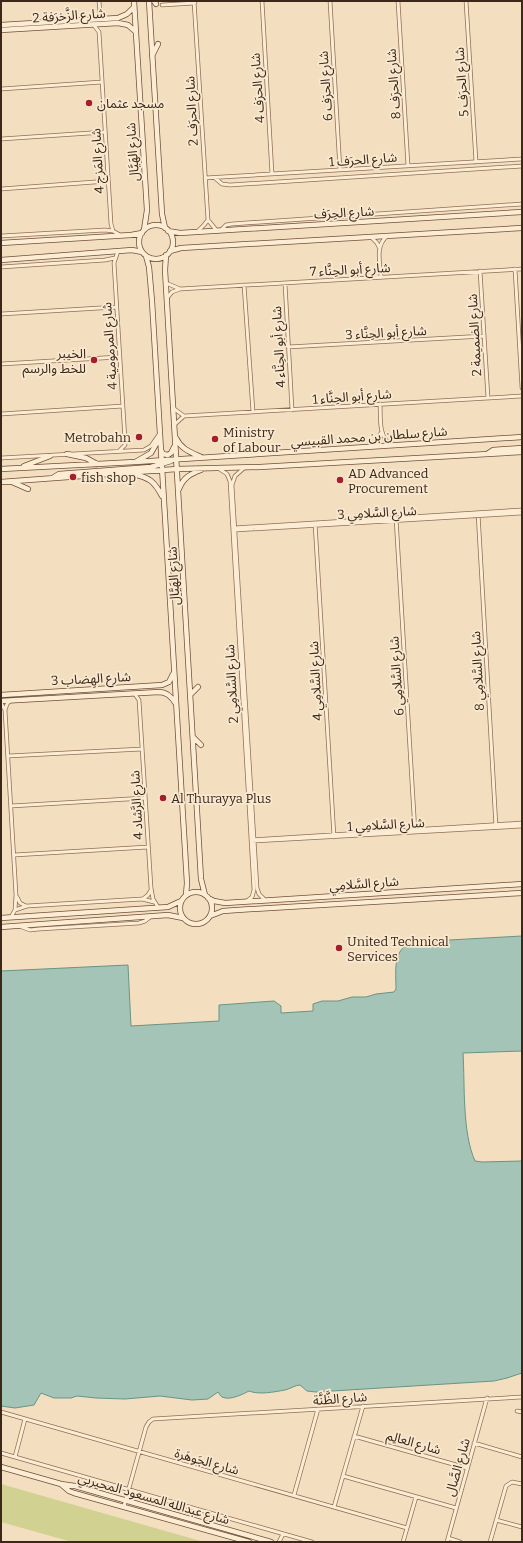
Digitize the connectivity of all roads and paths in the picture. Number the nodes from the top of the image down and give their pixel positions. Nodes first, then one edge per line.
1 (99, 1) edge
2 (134, 1) edge
3 (149, 1) edge
4 (262, 1) edge
5 (330, 1) edge
6 (398, 1) edge
7 (466, 1) edge
8 (194, 2) edge
9 (162, 5) dead end
10 (134, 7) junction
11 (100, 13) junction
12 (115, 20) junction
13 (106, 21) junction
14 (93, 22) junction
15 (1, 25) edge
16 (1, 30) edge
17 (99, 32) junction
18 (136, 32) junction
19 (158, 44) dead end
20 (152, 56) junction
21 (102, 82) junction
22 (1, 89) edge
23 (105, 132) junction
24 (1, 139) edge
25 (522, 159) edge
26 (476, 162) junction
27 (408, 166) junction
28 (522, 166) edge
29 (340, 170) junction
30 (272, 174) junction
31 (205, 178) junction
32 (215, 178) junction
33 (108, 181) junction
34 (1, 189) edge
35 (522, 204) edge
36 (490, 206) junction
37 (522, 212) edge
38 (499, 214) junction
39 (208, 220) junction
40 (111, 222) junction
41 (522, 228) edge
42 (167, 229) junction
43 (105, 230) junction
44 (113, 231) junction
45 (219, 231) junction
46 (143, 232) junction
47 (197, 232) junction
48 (1, 236) edge
49 (122, 236) junction
50 (387, 236) junction
51 (371, 237) junction
52 (1, 243) edge
53 (379, 248) junction
54 (118, 251) junction
55 (170, 251) junction
56 (144, 254) junction
57 (166, 255) junction
58 (115, 258) junction
59 (1, 260) edge
60 (105, 260) junction
61 (1, 267) edge
62 (114, 268) junction
63 (515, 269) junction
64 (522, 269) edge
65 (480, 271) junction
66 (381, 277) junction
67 (166, 283) junction
68 (285, 283) junction
69 (244, 285) junction
70 (180, 289) junction
71 (167, 298) junction
72 (116, 307) junction
73 (1, 314) edge
74 (484, 336) junction
75 (288, 347) junction
76 (119, 357) junction
77 (1, 364) edge
78 (522, 388) edge
79 (522, 396) edge
80 (488, 398) junction
81 (380, 404) junction
82 (123, 406) junction
83 (173, 408) junction
84 (292, 410) junction
85 (253, 412) junction
86 (1, 414) edge
87 (184, 416) junction
88 (174, 425) junction
89 (174, 433) junction
90 (382, 433) junction
91 (160, 435) junction
92 (522, 437) edge
93 (125, 440) junction
94 (175, 445) junction
95 (390, 445) junction
96 (160, 446) junction
97 (375, 446) junction
98 (522, 448) edge
99 (134, 450) junction
100 (119, 451) junction
101 (522, 452) edge
102 (67, 454) junction
103 (252, 454) junction
104 (486, 455) junction
105 (50, 456) junction
106 (1, 458) edge
107 (202, 458) junction
108 (135, 462) junction
109 (161, 462) junction
110 (97, 464) junction
111 (176, 464) junction
112 (246, 467) junction
113 (20, 468) junction
114 (218, 468) junction
115 (1, 469) edge
116 (205, 469) junction
117 (162, 470) junction
118 (128, 473) junction
119 (53, 478) junction
120 (10, 481) junction
121 (1, 482) edge
122 (28, 489) dead end
123 (178, 491) junction
124 (164, 499) junction
125 (522, 512) edge
126 (478, 514) junction
127 (396, 519) junction
128 (315, 524) junction
129 (234, 529) junction
130 (174, 670) junction
131 (153, 686) junction
132 (198, 687) dead end
133 (153, 692) junction
134 (134, 693) junction
135 (144, 693) junction
136 (191, 694) junction
137 (1, 695) edge
138 (139, 700) junction
139 (10, 701) junction
140 (1, 702) edge
141 (176, 705) junction
142 (6, 710) junction
143 (193, 737) junction
144 (201, 745) dead end
145 (142, 749) junction
146 (8, 756) junction
147 (145, 798) junction
148 (11, 806) junction
149 (522, 825) edge
150 (496, 826) junction
151 (415, 831) junction
152 (334, 836) junction
153 (253, 841) junction
154 (148, 847) junction
155 (14, 855) junction
156 (522, 884) edge
157 (151, 888) junction
158 (522, 893) edge
159 (16, 895) junction
160 (186, 895) junction
161 (206, 896) junction
162 (142, 899) junction
163 (264, 900) junction
164 (181, 901) junction
165 (247, 901) junction
166 (154, 902) junction
167 (27, 906) junction
168 (158, 907) junction
169 (15, 910) junction
170 (210, 916) junction
171 (11, 917) junction
172 (1, 918) edge
173 (183, 918) junction
174 (1, 927) edge
175 (522, 1397) edge
176 (487, 1398) junction
177 (362, 1406) junction
178 (318, 1409) junction
179 (517, 1411) dead end
180 (1, 1412) edge
181 (522, 1412) edge
182 (25, 1419) junction
183 (354, 1436) junction
184 (474, 1443) junction
185 (140, 1452) junction
186 (1, 1453) edge
187 (15, 1457) junction
188 (522, 1457) edge
189 (1, 1467) edge
190 (467, 1468) junction
191 (343, 1476) junction
192 (61, 1484) junction
193 (522, 1484) edge
194 (77, 1487) junction
195 (129, 1489) junction
196 (74, 1492) junction
197 (294, 1495) junction
198 (416, 1497) junction
199 (124, 1503) junction
200 (334, 1507) junction
201 (456, 1508) junction
202 (496, 1520) junction
203 (522, 1527) edge
204 (407, 1528) junction
205 (283, 1534) junction
206 (447, 1540) edge
207 (281, 1541) edge
208 (249, 1542) edge
209 (271, 1542) edge
210 (312, 1542) edge
211 (403, 1542) edge
212 (460, 1542) edge
213 (490, 1542) edge

1 - 11 street
2 - 10 street, شارع الهَيَّال
3 - 20 street, شارع الهَيَّال
4 - 30 street, شارع الحرَف 4
5 - 29 street, شارع الحرَف 6
6 - 27 street, شارع الحرَف 8
7 - 26 street, شارع الحرَف 5
8 - 9 street
8 - 31 street, شارع الحرَف 2
10 - 12 street, شارع الزَّخرَفة 2
10 - 18 street, شارع الهَيَّال
11 - 13 street
11 - 14 street
12 - 13 street, شارع الزَّخرَفة 2
12 - 18 street, شارع الزَّخرَفة 2
13 - 14 street, شارع الزَّخرَفة 2
13 - 17 street
14 - 15 street, شارع الزَّخرَفة 2
14 - 16 street, شارع الزَّخرَفة 2
14 - 17 street
17 - 21 street, شارع المَزج 4
18 - 46 street, شارع الهَيَّال
19 - 20 street
20 - 42 street, شارع الهَيَّال
21 - 22 street
21 - 23 street, شارع المَزج 4
23 - 24 street
23 - 33 street, شارع المَزج 4
25 - 26 street, شارع الحرَف 1
26 - 27 street, شارع الحرَف 1
27 - 29 street, شارع الحرَف 1
28 - 32 street
29 - 30 street, شارع الحرَف 1
30 - 32 street, شارع الحرَف 1
31 - 32 street, شارع الحرَف 1
31 - 39 street, شارع الحرَف 2
33 - 34 street
33 - 40 street, شارع المَزج 4
35 - 36 street
36 - 38 street
36 - 45 street
37 - 38 street, شارع الحِرَف
38 - 45 street, شارع الحِرَف
39 - 45 street
39 - 47 street
40 - 43 street
40 - 44 street, شارع المَزج 4
41 - 50 street, شارع الحِرَف
42 - 46 street
42 - 47 street, شارع الحِرَف
42 - 55 street
43 - 44 street
43 - 48 street
44 - 49 street
45 - 47 street, شارع الحِرَف
46 - 49 street
46 - 56 street
49 - 52 street
50 - 51 street, شارع الحِرَف
50 - 53 street
51 - 53 street
51 - 55 street, شارع الحِرَف
53 - 66 street
54 - 56 street
54 - 58 street, شارع المرمومية 4
54 - 59 street
55 - 57 street
56 - 57 street
56 - 91 street, شارع الهَيَّال
57 - 67 street, شارع الهَيَّال
58 - 60 street
58 - 62 street, شارع المرمومية 4
60 - 61 street
60 - 62 street
62 - 72 street, شارع المرمومية 4
63 - 64 street, شارع أبو الحِنَّاء 7
63 - 65 street, شارع أبو الحِنَّاء 7
63 - 78 street
65 - 66 street, شارع أبو الحِنَّاء 7
65 - 74 street, شارع الضميمة 2
66 - 68 street, شارع أبو الحِنَّاء 7
67 - 70 street, شارع أبو الحِنَّاء 7
67 - 71 street, شارع الهَيَّال
68 - 69 street, شارع أبو الحِنَّاء 7
68 - 75 street, شارع أبو الحِنَّاء 4
69 - 70 street, شارع أبو الحِنَّاء 7
69 - 85 street
70 - 71 street
71 - 83 street, شارع الهَيَّال
72 - 73 street
72 - 76 street, شارع المرمومية 4
74 - 75 street, شارع أبو الحِنَّاء 3
74 - 80 street, شارع الضميمة 2
75 - 84 street, شارع أبو الحِنَّاء 4
76 - 77 street
76 - 82 street, شارع المرمومية 4
79 - 80 street, شارع أبو الحِنَّاء 1
80 - 81 street, شارع أبو الحِنَّاء 1
81 - 84 street, شارع أبو الحِنَّاء 1
81 - 90 street
82 - 86 street
82 - 93 street, شارع المرمومية 4
83 - 87 street
83 - 88 street, شارع الهَيَّال
84 - 85 street, شارع أبو الحِنَّاء 1
85 - 87 street, شارع أبو الحِنَّاء 1
87 - 88 street
88 - 89 street, شارع الهَيَّال
89 - 94 street, شارع الهَيَّال
89 - 107 street
90 - 95 street
90 - 97 street
91 - 96 street, شارع الهَيَّال
91 - 99 street
91 - 108 street
92 - 95 street, شارع سلطان بن محمد القبيسي
93 - 99 street
93 - 100 street
94 - 96 street
94 - 111 street, شارع الهَيَّال
95 - 97 street, شارع سلطان بن محمد القبيسي
96 - 109 street, شارع الهَيَّال
97 - 103 street, شارع سلطان بن محمد القبيسي
98 - 104 street
99 - 100 street
100 - 102 street
101 - 104 street, شارع سلطان بن محمد القبيسي
102 - 105 street
102 - 110 street
103 - 107 street, شارع سلطان بن محمد القبيسي
103 - 111 street
104 - 112 street, شارع سلطان بن محمد القبيسي
105 - 106 street
105 - 113 street
107 - 111 street, شارع سلطان بن محمد القبيسي
108 - 109 street, شارع سلطان بن محمد القبيسي
108 - 110 street, شارع سلطان بن محمد القبيسي
109 - 111 street, شارع سلطان بن محمد القبيسي
109 - 117 street, شارع الهَيَّال
109 - 119 street
110 - 113 street, شارع سلطان بن محمد القبيسي
111 - 116 street, شارع سلطان بن محمد القبيسي
111 - 117 street, شارع سلطان بن محمد القبيسي
111 - 123 street, شارع الهَيَّال
112 - 114 street, شارع سلطان بن محمد القبيسي
112 - 129 street, شارع السَّلامِي 2
113 - 115 street, شارع سلطان بن محمد القبيسي
114 - 116 street, شارع سلطان بن محمد القبيسي
114 - 129 street
116 - 123 street
117 - 118 street, شارع سلطان بن محمد القبيسي
117 - 124 street, شارع الهَيَّال
118 - 119 street, شارع سلطان بن محمد القبيسي
118 - 124 street
119 - 120 street, شارع سلطان بن محمد القبيسي
120 - 121 street, شارع سلطان بن محمد القبيسي
120 - 122 street
123 - 136 street, شارع الهَيَّال
124 - 130 street, شارع الهَيَّال
125 - 126 street, شارع السَّلامِي 3
126 - 127 street, شارع السَّلامِي 3
126 - 150 street, شارع السَّلامِي 8
127 - 128 street, شارع السَّلامِي 3
127 - 151 street, شارع السَّلامِي 6
128 - 129 street, شارع السَّلامِي 3
128 - 152 street, شارع السَّلامِي 4
129 - 153 street, شارع السَّلامِي 2
129 - 153 street, شارع السَّلامِي 2
130 - 131 street, شارع الهِضاب 3
130 - 141 street, شارع الهَيَّال
131 - 133 street
131 - 137 street, شارع الهِضاب 3
132 - 136 street
133 - 135 street, شارع الهِضاب 3
133 - 141 street, شارع الهِضاب 3
134 - 135 street, شارع الهِضاب 3
134 - 138 street
134 - 139 street, شارع الهِضاب 3
135 - 138 street
136 - 143 street, شارع الهَيَّال
138 - 145 street, شارع الرَّشاد 4
139 - 140 street, شارع الهِضاب 3
139 - 142 street
140 - 142 street
141 - 160 street, شارع الهَيَّال
142 - 146 street
143 - 144 street
143 - 161 street, شارع الهَيَّال
145 - 146 street
145 - 147 street, شارع الرَّشاد 4
146 - 148 street
147 - 148 street
147 - 154 street, شارع الرَّشاد 4
148 - 155 street
149 - 150 street, شارع السَّلامِي 1
150 - 151 street, شارع السَّلامِي 1
151 - 152 street, شارع السَّلامِي 1
152 - 153 street, شارع السَّلامِي 1
153 - 163 street, شارع السَّلامِي 2
153 - 165 street, شارع السَّلامِي 2
154 - 155 street
154 - 157 street, شارع الرَّشاد 4
155 - 159 street
156 - 163 street, شارع السَّلامِي
157 - 162 street
157 - 166 street, شارع الرَّشاد 4
158 - 170 street, شارع السَّلامِي
159 - 167 street
159 - 169 street
160 - 161 street
160 - 164 street
161 - 165 street, شارع السَّلامِي
161 - 170 street
162 - 166 street
162 - 167 street
163 - 165 street, شارع السَّلامِي
164 - 168 street
164 - 173 street
166 - 168 street, شارع الرَّشاد 4
167 - 169 street
168 - 171 street
169 - 171 street
170 - 173 street
171 - 172 street
173 - 174 street
175 - 176 street, شارع الظَّنَّة
176 - 177 street, شارع الظَّنَّة
176 - 184 street, شارع الصَّال
177 - 178 street, شارع الظَّنَّة
177 - 183 street
178 - 185 street, شارع الظَّنَّة
178 - 197 street
179 - 181 street
180 - 182 street, شارع الجَوهَرة
182 - 185 street, شارع الجَوهَرة
182 - 187 street
183 - 190 street, شارع العالِم
183 - 191 street
184 - 188 street
184 - 190 street, شارع الصَّال
185 - 195 street, شارع الظَّنَّة
185 - 197 street, شارع الجَوهَرة
186 - 187 street
187 - 195 street
189 - 192 street
190 - 201 street, شارع الصَّال
191 - 198 street
191 - 200 street
192 - 194 street, شارع عبدالله المسعود المحيربي
192 - 196 street, شارع عبدالله المسعود المحيربي
193 - 202 street
194 - 196 street
194 - 199 street, شارع عبدالله المسعود المحيربي
195 - 199 street, شارع الظَّنَّة
195 - 205 street
196 - 199 street, شارع عبدالله المسعود المحيربي
197 - 200 street, شارع الجَوهَرة
198 - 201 street
198 - 204 street
199 - 208 street, شارع عبدالله المسعود المحيربي
199 - 209 street, شارع عبدالله المسعود المحيربي
200 - 204 street, شارع الجَوهَرة
201 - 206 street, شارع الصَّال
202 - 203 street
202 - 213 street
204 - 211 street
205 - 207 street
205 - 210 street
206 - 212 street

